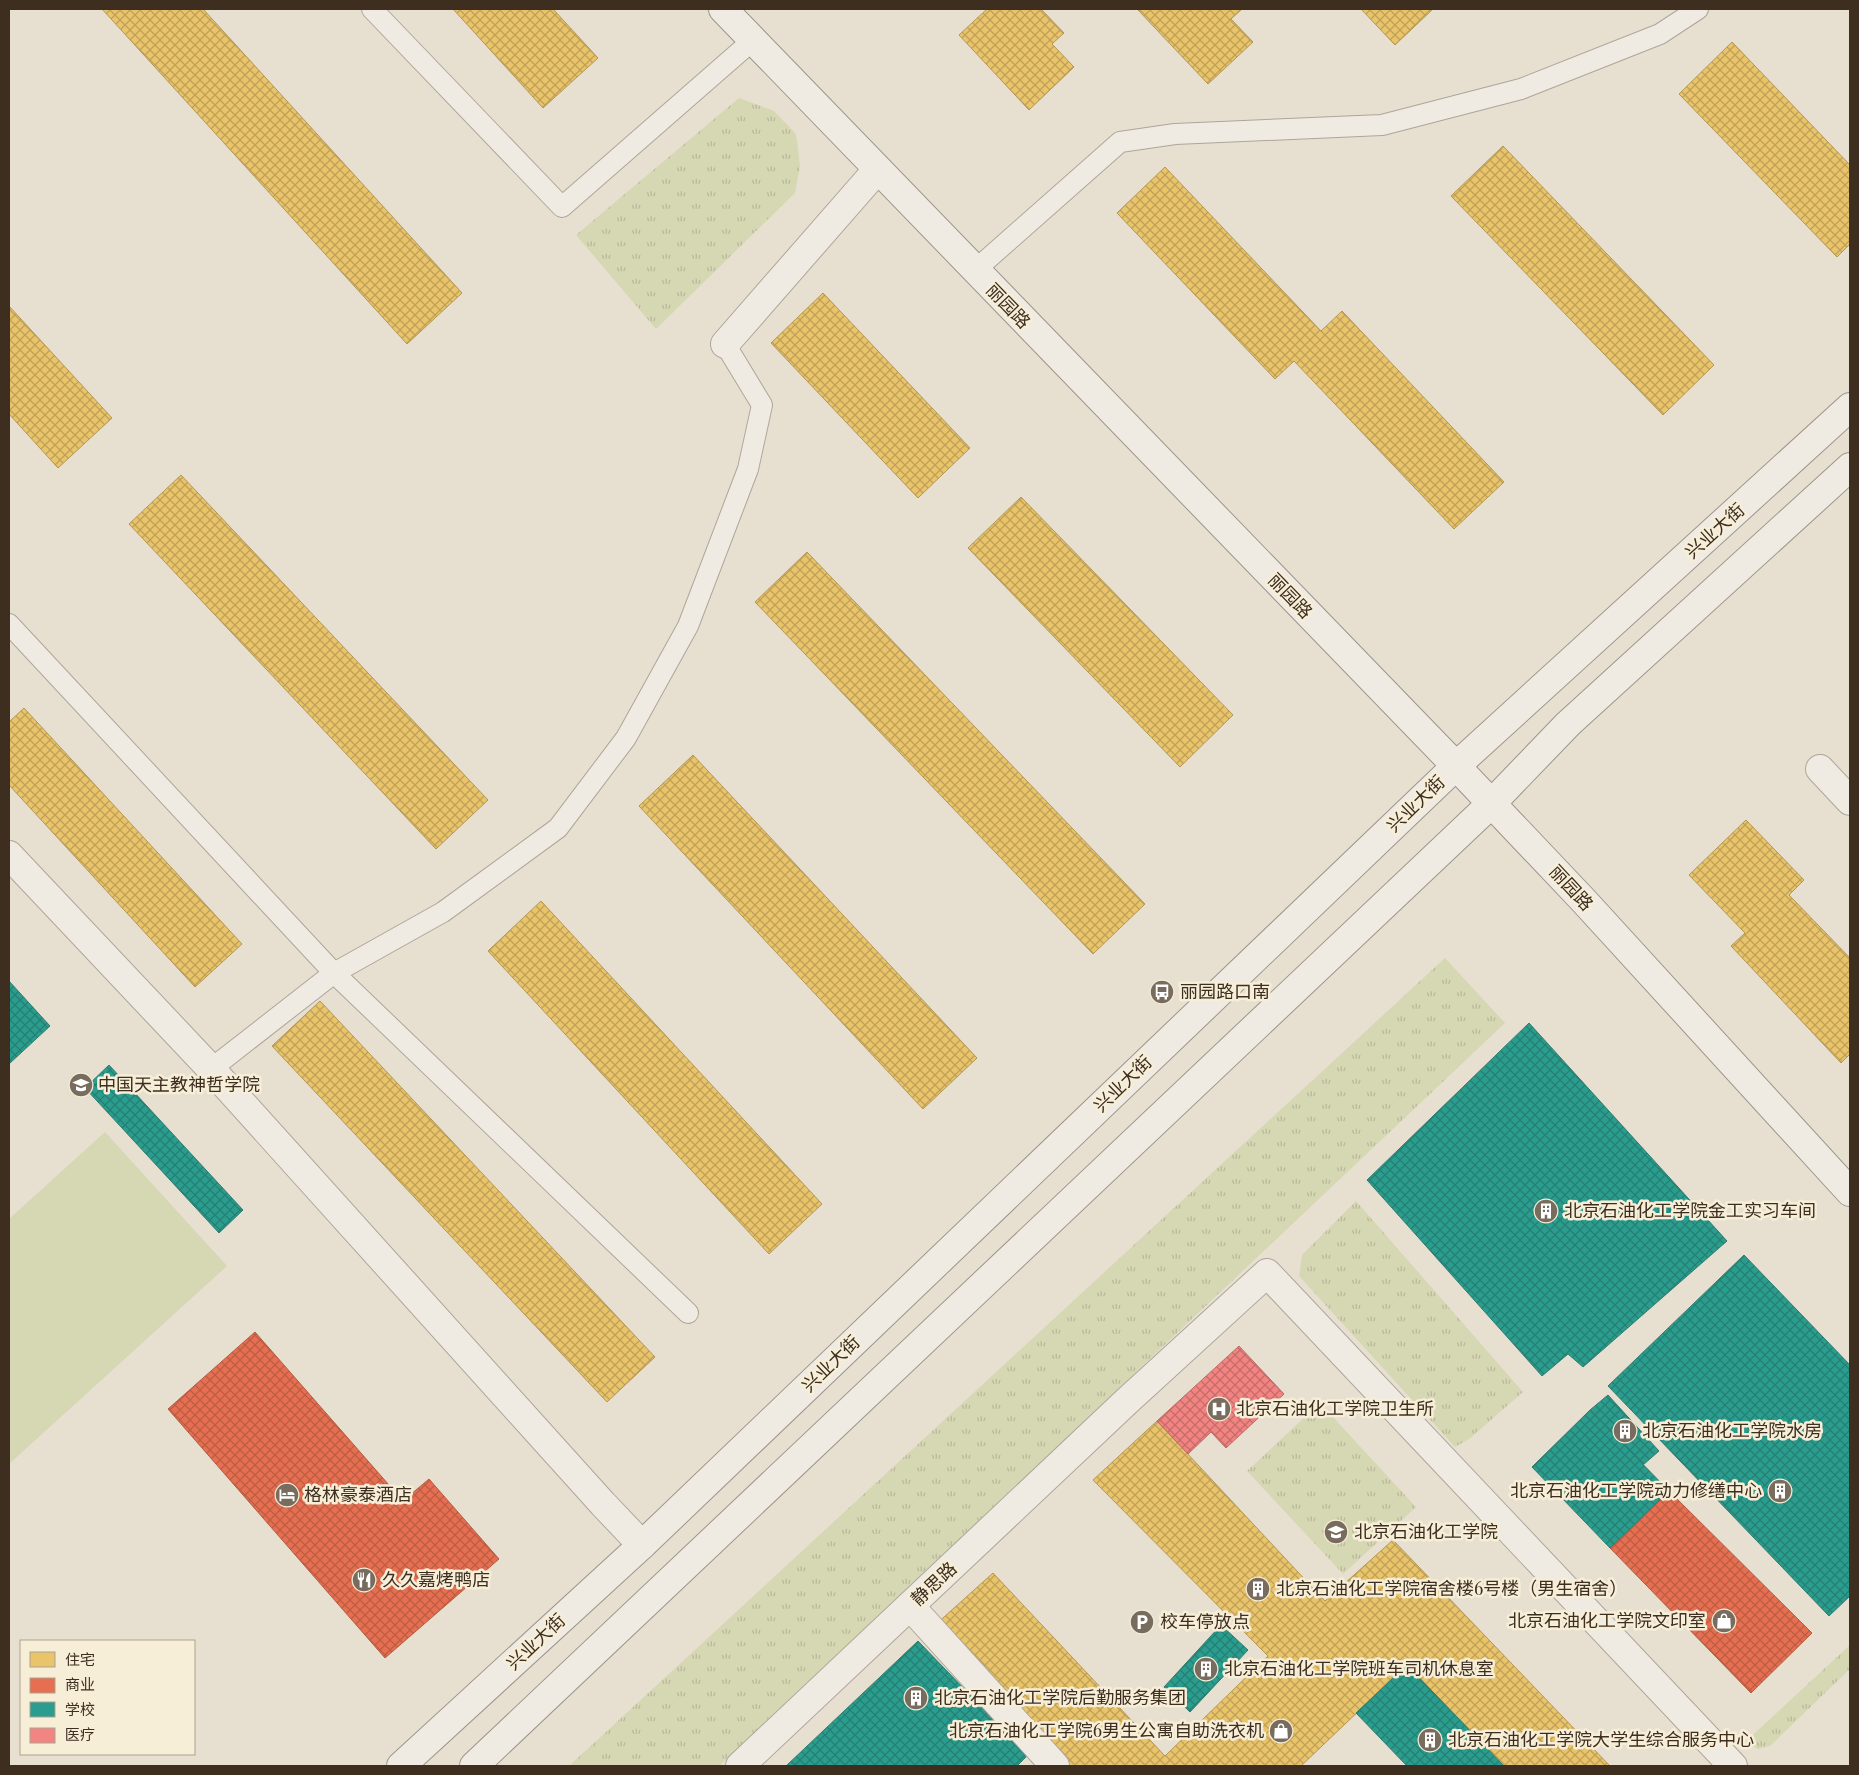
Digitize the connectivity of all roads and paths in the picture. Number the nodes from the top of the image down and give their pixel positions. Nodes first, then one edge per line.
1 (372, 9) edge
2 (722, 9) edge
3 (1698, 9) edge
4 (752, 41) junction
5 (877, 170) junction
6 (974, 270) junction
7 (725, 344) joint
8 (1850, 407) edge
9 (1850, 467) edge
10 (9, 624) edge
11 (1456, 766) junction
12 (1820, 768) dead end
13 (1850, 801) edge
14 (1491, 804) junction
15 (9, 855) edge
16 (334, 972) junction
17 (211, 1069) junction
18 (1850, 1192) edge
19 (688, 1314) dead end
20 (642, 1545) junction
21 (910, 1606) junction
22 (401, 1766) edge
23 (474, 1766) edge
24 (740, 1766) edge
25 (1055, 1766) edge
26 (1734, 1766) edge

1 - 4 lane
2 - 4 street, 丽园路
3 - 6 lane
4 - 5 street, 丽园路
5 - 6 street, 丽园路
5 - 7 street
6 - 11 street, 丽园路
7 - 16 lane
8 - 11 street, 兴业大街
9 - 14 street
10 - 16 lane
11 - 14 street, 丽园路
11 - 20 street, 兴业大街
12 - 13 street
14 - 18 street, 丽园路
14 - 23 street
15 - 17 street
16 - 17 lane
16 - 19 lane
17 - 20 street
20 - 22 street, 兴业大街
21 - 24 street, 静思路
21 - 25 street
21 - 26 street, 静思路

